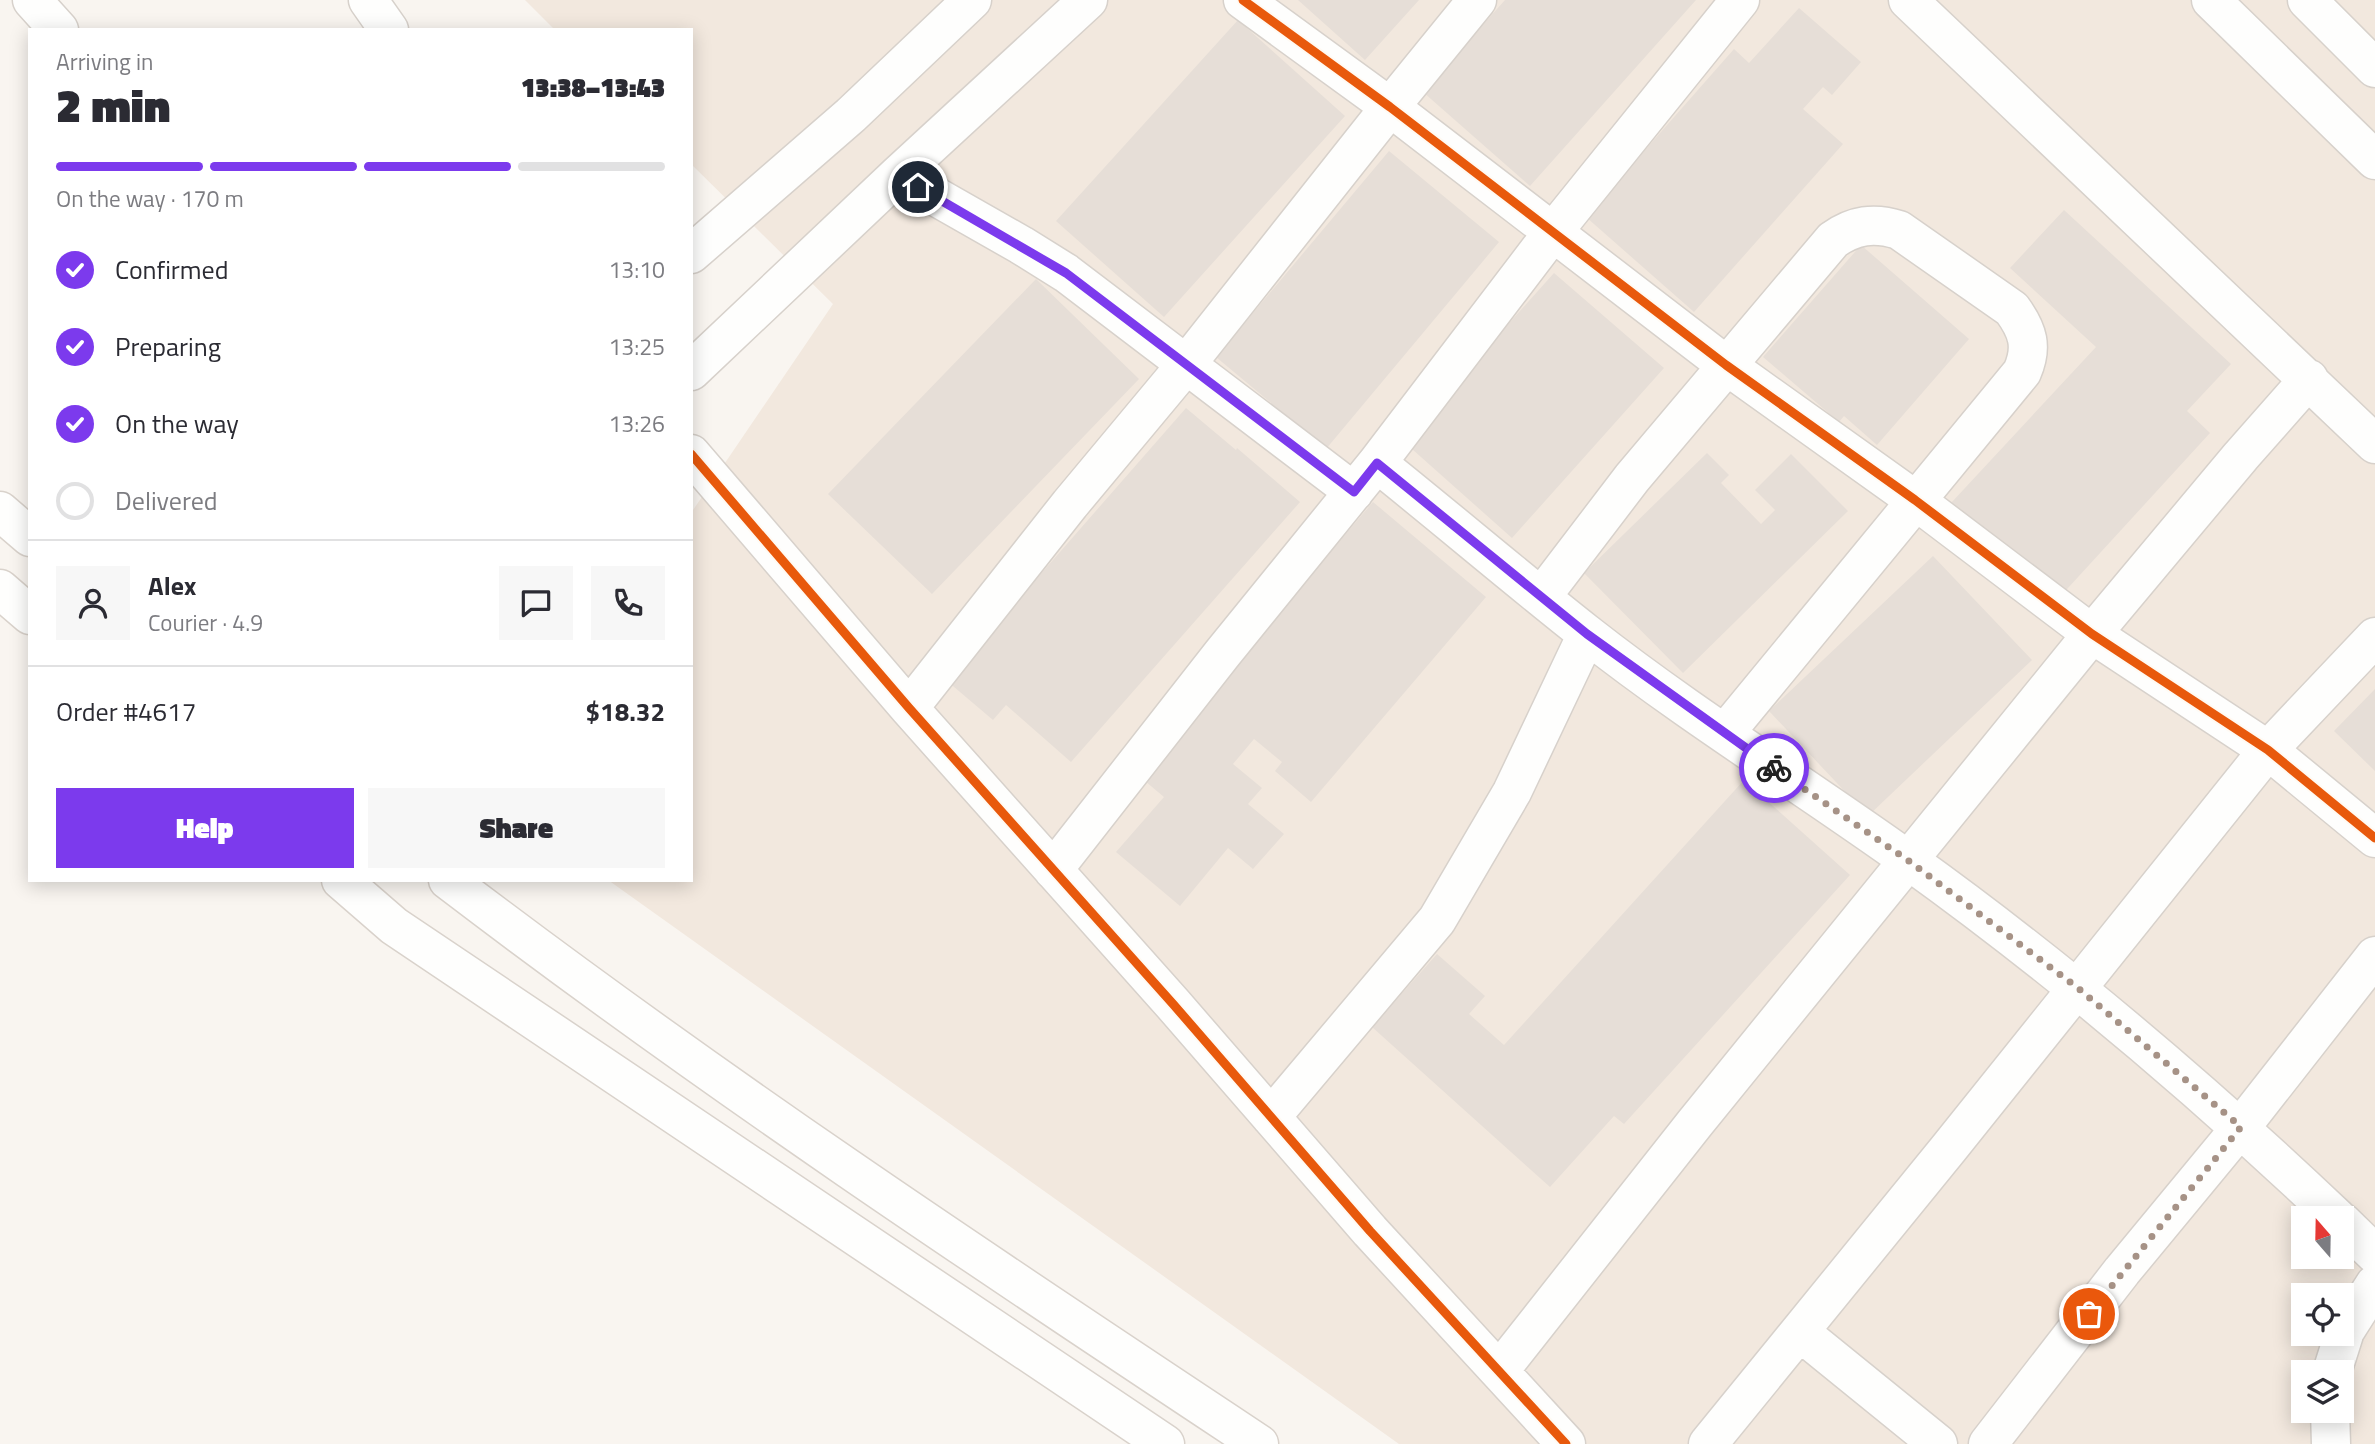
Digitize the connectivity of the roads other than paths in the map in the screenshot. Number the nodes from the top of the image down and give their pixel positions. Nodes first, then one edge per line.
1 (32, 0) edge
2 (368, 0) edge
3 (972, 0) edge
4 (1087, 0) edge
5 (1243, 0) edge
6 (1477, 0) edge
7 (1740, 0) edge
8 (1908, 0) edge
9 (2211, 0) edge
10 (2307, 0) edge
11 (57, 28) edge
12 (387, 28) edge
13 (2375, 68) edge
14 (1390, 107) junction
15 (2375, 160) edge
16 (898, 175) junction
17 (1553, 232) junction
18 (693, 252) edge
19 (1726, 365) junction
20 (1185, 366) junction
21 (693, 369) edge
22 (2308, 379) junction
23 (2375, 444) edge
24 (693, 456) edge
25 (1377, 463) junction
26 (1354, 492) junction
27 (1915, 500) junction
28 (0, 511) edge
29 (28, 535) edge
30 (0, 589) edge
31 (1542, 596) junction
32 (28, 613) edge
33 (1587, 634) junction
34 (2092, 634) junction
35 (2375, 637) edge
36 (909, 708) junction
37 (1725, 733) junction
38 (2268, 750) junction
39 (2375, 838) edge
40 (1909, 861) junction
41 (1053, 870) junction
42 (343, 882) edge
43 (451, 882) edge
44 (2375, 956) edge
45 (2078, 988) junction
46 (1271, 1117) junction
47 (2241, 1127) junction
48 (2324, 1206) edge
49 (2354, 1234) edge
50 (2375, 1254) edge
51 (2375, 1284) edge
52 (1800, 1332) junction
53 (2336, 1360) edge
54 (1500, 1370) junction
55 (2330, 1423) edge
56 (1165, 1444) edge
57 (1259, 1444) edge
58 (1566, 1444) edge
59 (1708, 1444) edge
60 (1938, 1444) edge
61 (1988, 1444) edge
62 (2331, 1444) edge

1 - 11 street
2 - 12 street
3 - 18 street
4 - 16 street
5 - 14 street
6 - 14 street
7 - 17 street
8 - 22 street
9 - 15 street
10 - 13 street
14 - 17 street
14 - 20 street
16 - 20 street
16 - 21 street
17 - 19 street
17 - 25 street
19 - 27 street
19 - 27 street
19 - 31 street
20 - 26 street
20 - 36 street
22 - 23 street
22 - 34 street
24 - 36 street
25 - 26 street
25 - 31 street
26 - 41 street
27 - 34 street
27 - 37 street
28 - 29 street
30 - 32 street
31 - 33 street
33 - 37 street
33 - 46 street
34 - 38 street
34 - 40 street
35 - 38 street
36 - 41 street
37 - 40 street
38 - 39 street
38 - 45 street
40 - 45 street
40 - 54 street
41 - 46 street
42 - 56 street
43 - 57 street
44 - 47 street
45 - 47 street
45 - 52 street
46 - 54 street
47 - 48 street
47 - 61 street
49 - 50 street
51 - 53 street
52 - 59 street
52 - 60 street
54 - 58 street
55 - 62 street

